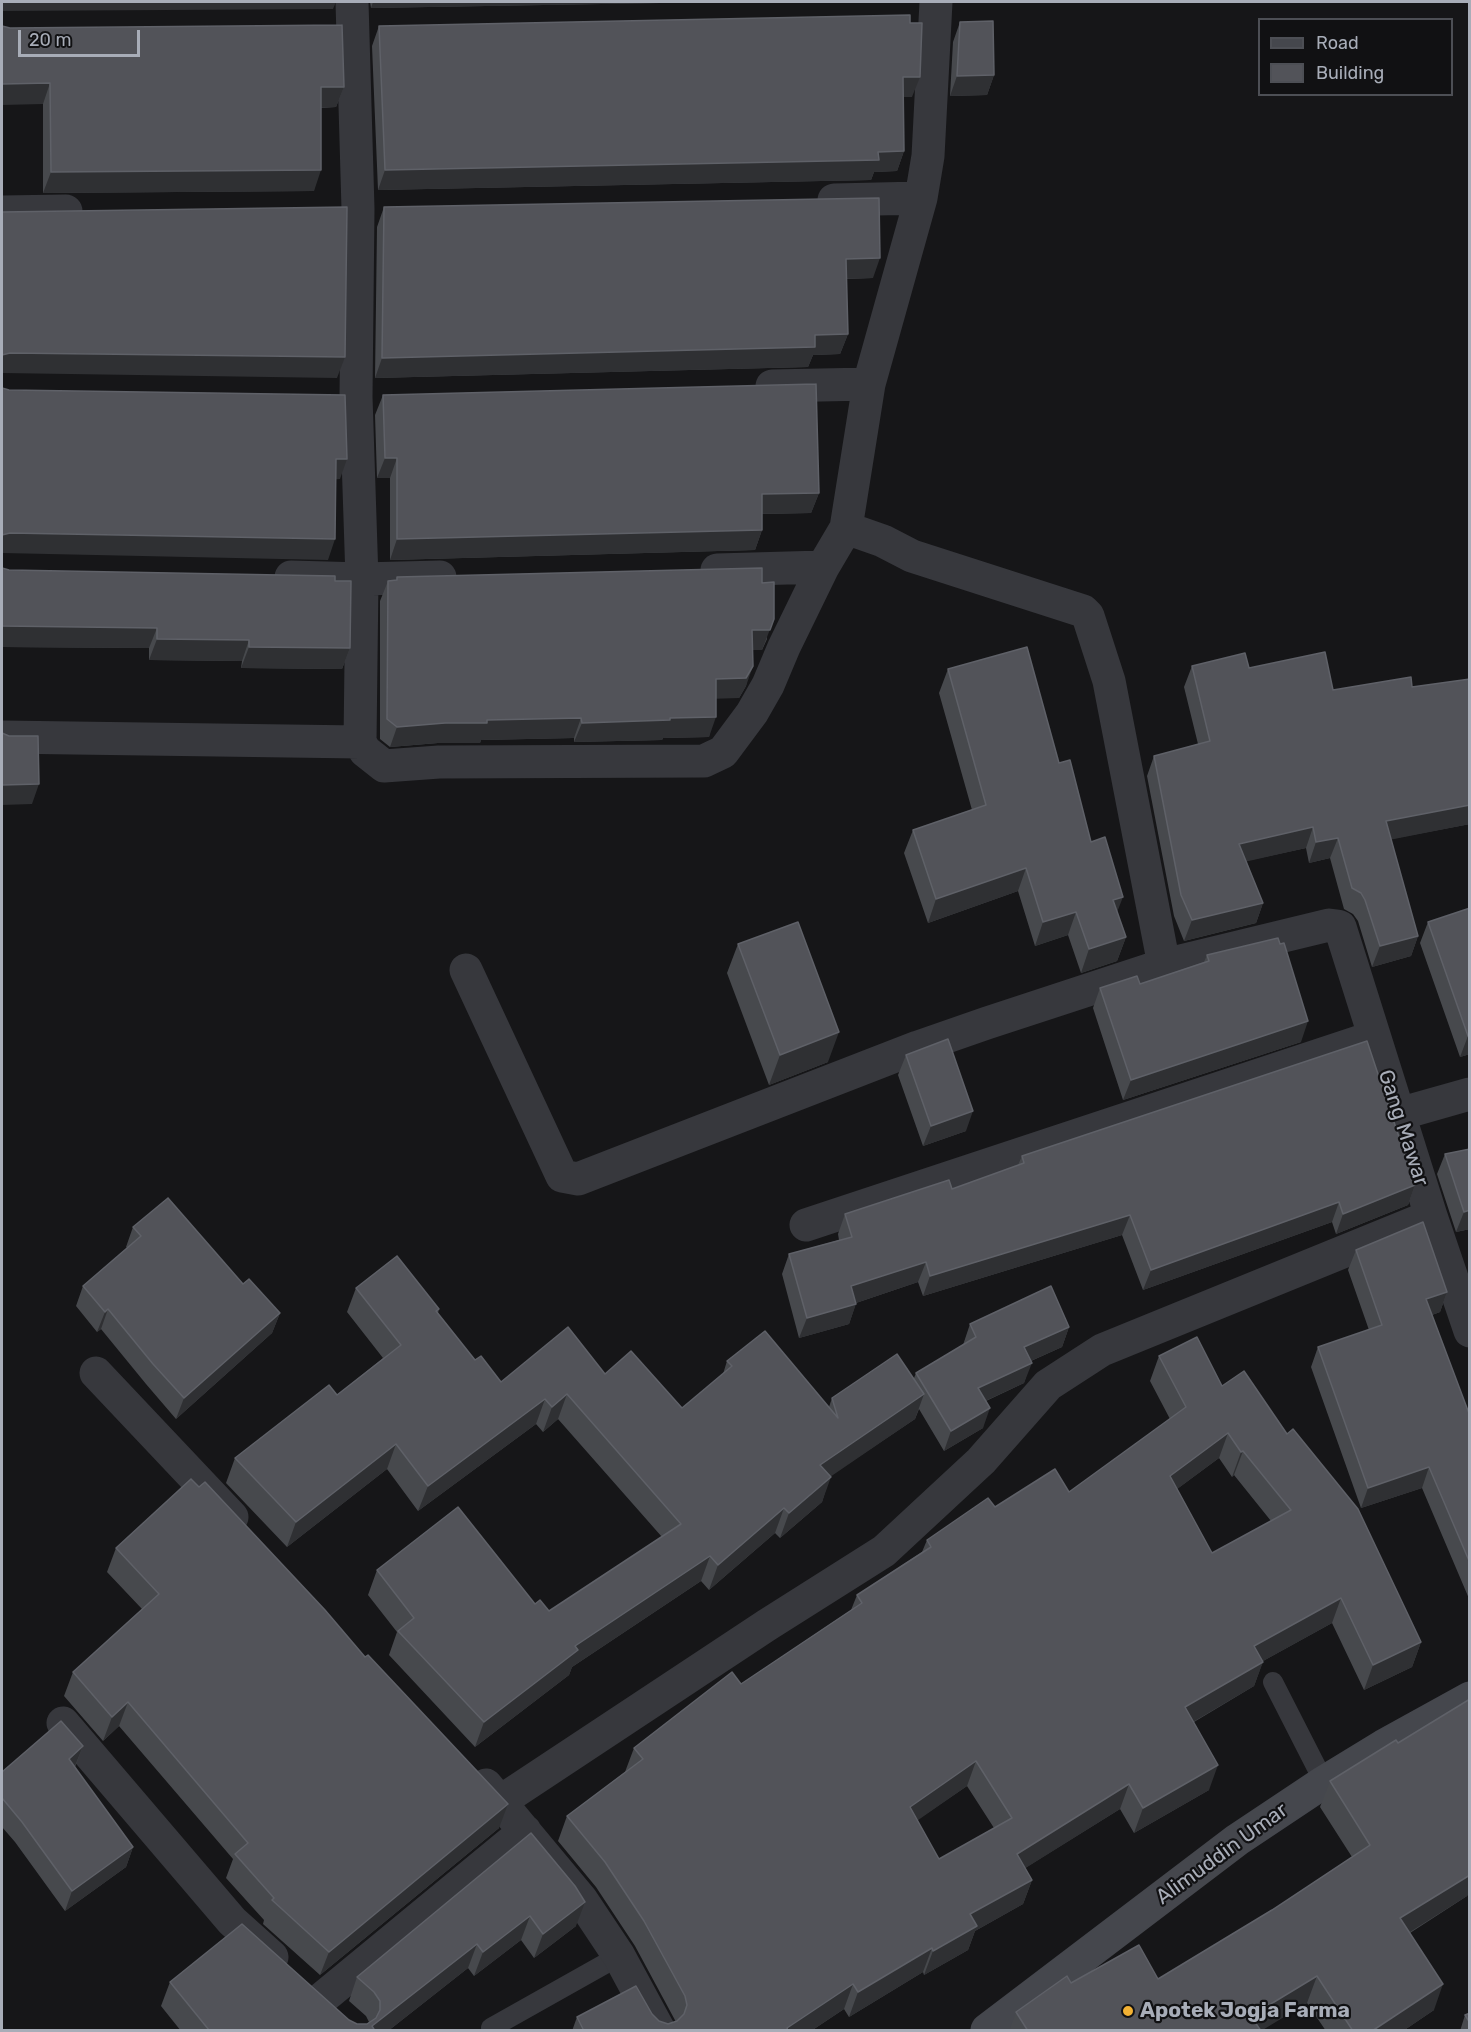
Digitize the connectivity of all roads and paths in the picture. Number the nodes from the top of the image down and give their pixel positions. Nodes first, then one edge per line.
1 (928, 11) edge
2 (363, 18) edge
3 (318, 27) edge
4 (921, 198) junction
5 (801, 201) edge
6 (91, 211) edge
7 (2, 212) edge
8 (869, 384) junction
9 (738, 387) edge
10 (321, 396) edge
11 (368, 396) junction
12 (846, 528) junction
13 (823, 567) junction
14 (693, 570) edge
15 (468, 576) edge
16 (257, 577) edge
17 (362, 579) junction
18 (2, 737) edge
19 (360, 742) junction
20 (1164, 965) junction
21 (466, 970) dead end
22 (1374, 1037) junction
23 (1470, 1094) edge
24 (1399, 1114) junction
25 (1431, 1216) junction
26 (806, 1225) dead end
27 (1470, 1331) edge
28 (96, 1373) dead end
29 (250, 1536) edge
30 (1273, 1682) dead end
31 (1470, 1698) edge
32 (63, 1723) edge
33 (468, 1767) edge
34 (1324, 1782) junction
35 (501, 1801) junction
36 (525, 1832) junction
37 (619, 1956) junction
38 (305, 1987) junction
39 (345, 2023) edge
40 (491, 2028) dead end
41 (659, 2031) edge
42 (987, 2031) edge

1 - 4 street
2 - 3 street
2 - 11 street
4 - 5 street
4 - 8 street
6 - 7 street
8 - 9 street
8 - 12 street
10 - 11 street
11 - 17 street
12 - 13 street
12 - 20 street
13 - 14 street
13 - 19 street
15 - 17 street
16 - 17 street
17 - 19 street
18 - 19 street
20 - 21 street
20 - 22 street, Gang Mawar
22 - 24 street, Gang Mawar
22 - 26 street
23 - 24 street
24 - 25 street, Gang Mawar
25 - 27 street, Gang Mawar
25 - 35 street
28 - 29 street
30 - 34 lane
31 - 34 street, Alimuddin Umar
32 - 38 street
33 - 35 street
34 - 42 street, Alimuddin Umar
35 - 36 street
36 - 37 street
36 - 38 street
37 - 40 lane
37 - 41 street
38 - 39 street

